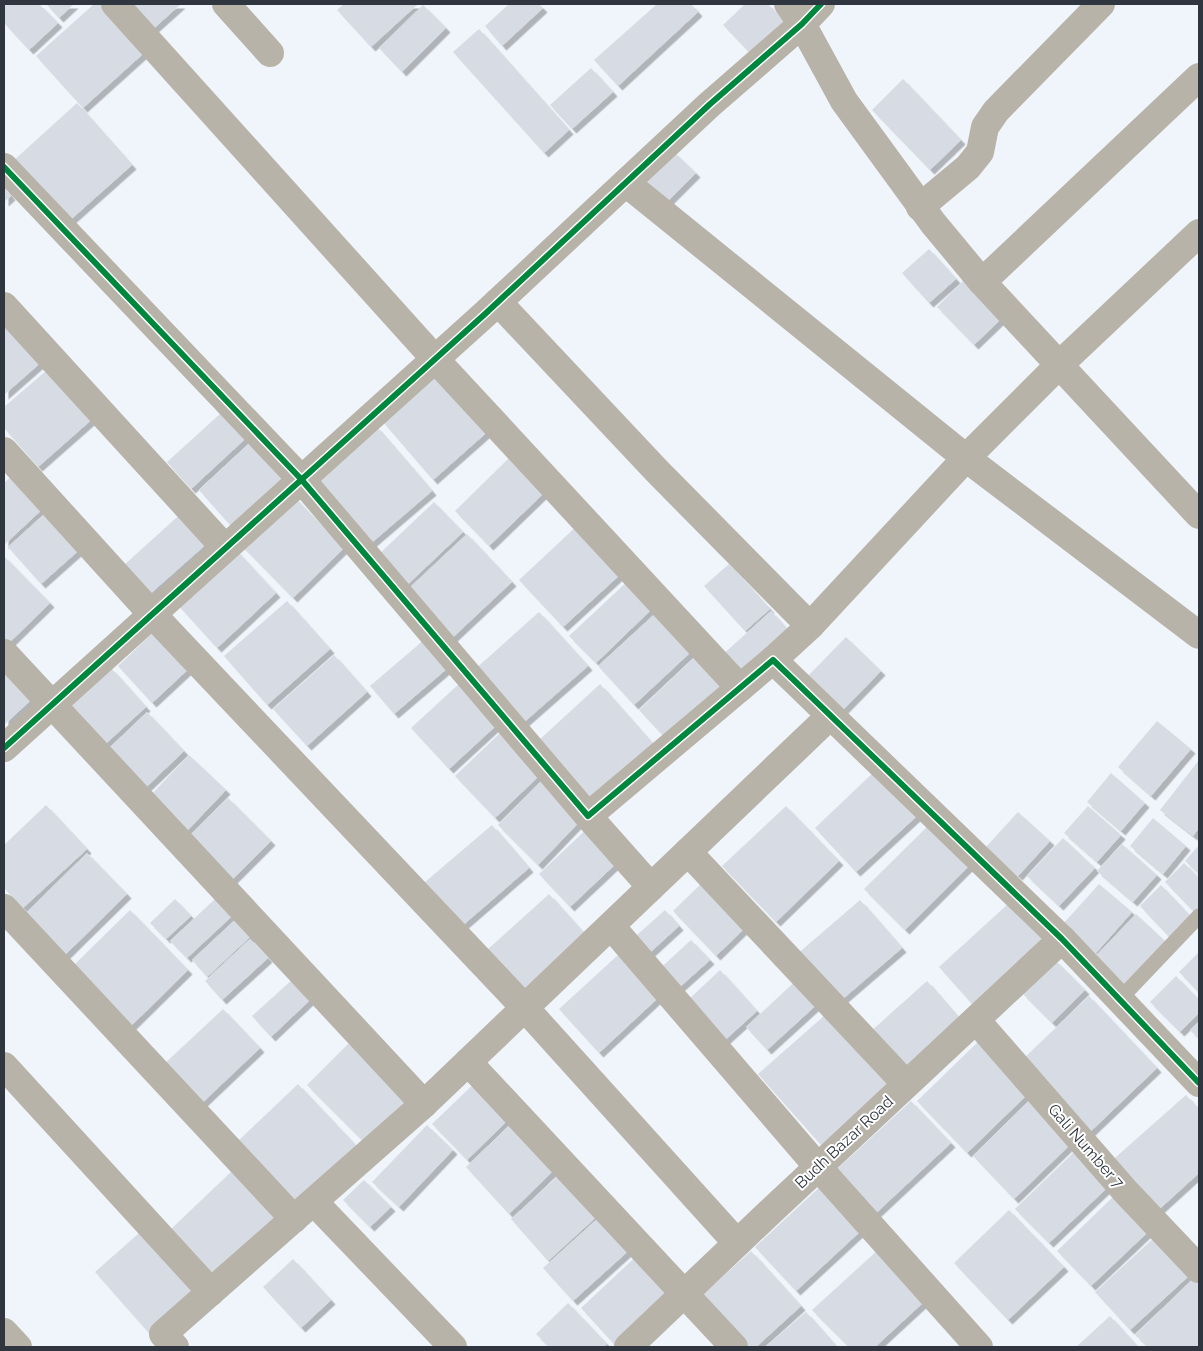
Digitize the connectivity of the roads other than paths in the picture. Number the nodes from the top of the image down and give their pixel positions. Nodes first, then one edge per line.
1 (114, 4) edge
2 (226, 4) edge
3 (821, 4) edge
4 (1102, 4) edge
5 (795, 14) edge
6 (270, 53) dead end
7 (1199, 76) edge
8 (4, 166) edge
9 (626, 183) junction
10 (920, 207) junction
11 (1199, 233) edge
12 (982, 282) junction
13 (498, 302) junction
14 (4, 306) edge
15 (435, 359) junction
16 (1059, 365) junction
17 (4, 450) edge
18 (966, 458) junction
19 (301, 480) junction
20 (1199, 515) edge
21 (225, 548) junction
22 (152, 614) junction
23 (810, 626) junction
24 (1199, 635) edge
25 (4, 653) edge
26 (773, 660) junction
27 (740, 688) junction
28 (51, 704) junction
29 (830, 716) junction
30 (4, 748) edge
31 (588, 816) junction
32 (688, 852) junction
33 (651, 887) junction
34 (4, 908) edge
35 (1199, 916) edge
36 (611, 926) junction
37 (1062, 939) junction
38 (1120, 999) junction
39 (525, 1008) junction
40 (976, 1020) junction
41 (468, 1062) junction
42 (4, 1066) edge
43 (1199, 1083) edge
44 (906, 1084) junction
45 (424, 1104) junction
46 (818, 1167) junction
47 (304, 1210) junction
48 (737, 1242) junction
49 (1199, 1269) edge
50 (211, 1292) junction
51 (685, 1294) junction
52 (4, 1332) edge
53 (162, 1343) edge
54 (18, 1347) edge
55 (454, 1347) edge
56 (628, 1347) edge
57 (734, 1347) edge
58 (979, 1347) edge

1 - 15 street
2 - 6 street
3 - 5 street
4 - 10 street
5 - 9 street
5 - 10 street
7 - 12 street
8 - 19 street
9 - 13 street
9 - 18 street
10 - 12 street
11 - 16 street
12 - 16 street
13 - 15 street
13 - 23 street
14 - 21 street
15 - 19 street
15 - 27 street
16 - 18 street
16 - 20 street
17 - 22 street
18 - 23 street
18 - 24 street
19 - 21 street
19 - 31 street
21 - 22 street
22 - 28 street
22 - 39 street
23 - 26 street
25 - 28 street
26 - 27 street
26 - 29 street
27 - 31 street
28 - 30 street
28 - 45 street
29 - 32 street
29 - 37 street
31 - 33 street
32 - 33 street
32 - 44 street
33 - 36 street
34 - 47 street
35 - 38 lane
36 - 39 street
36 - 46 street
37 - 38 street
37 - 40 street, Budh Bazar Road
38 - 43 street
39 - 41 street
39 - 48 street
40 - 44 street, Budh Bazar Road
40 - 49 street, Gali Number 7
41 - 45 street
41 - 51 street
42 - 50 street
44 - 46 street, Budh Bazar Road
45 - 47 street
46 - 48 street, Budh Bazar Road
46 - 58 street
47 - 50 street
47 - 55 street
48 - 51 street, Budh Bazar Road
50 - 53 street
51 - 56 street, Budh Bazar Road
51 - 57 street
52 - 54 street

